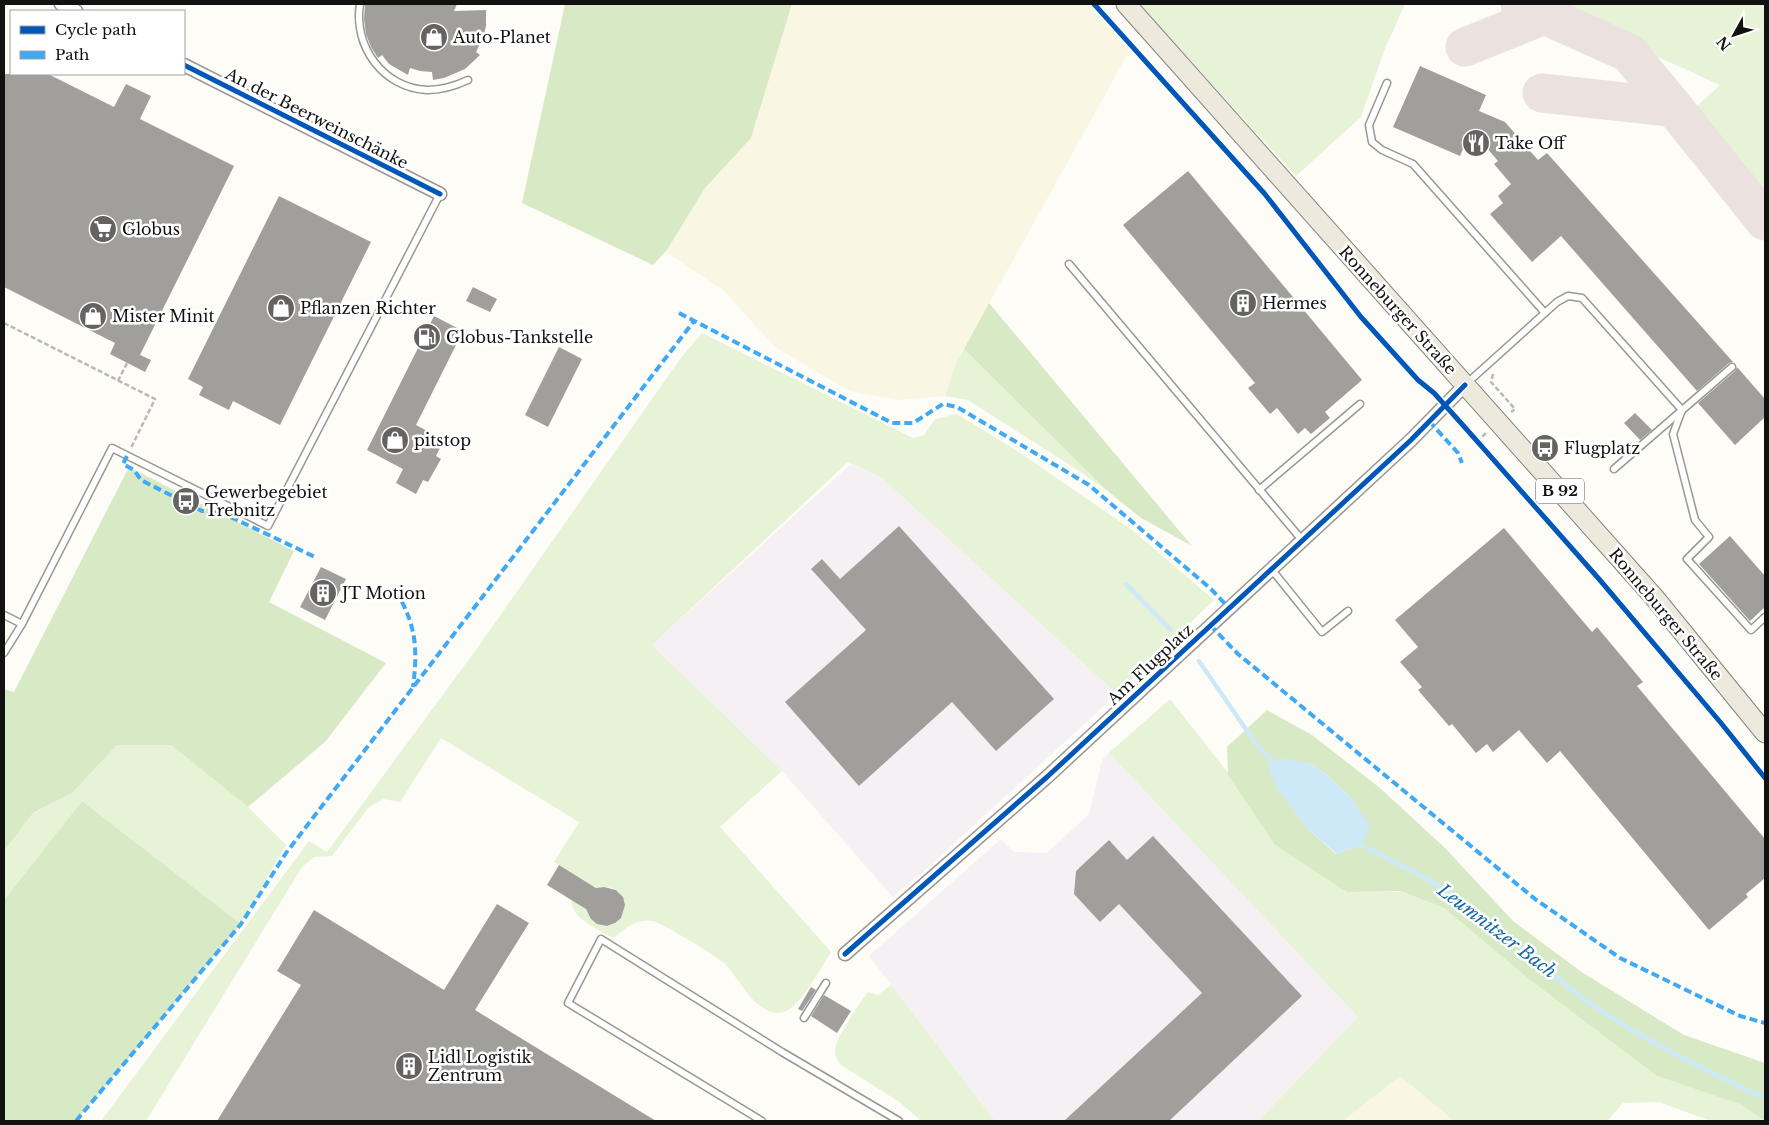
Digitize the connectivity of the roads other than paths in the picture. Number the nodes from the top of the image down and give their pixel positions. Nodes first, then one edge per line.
1 (61, 4) edge
2 (360, 4) edge
3 (1126, 4) edge
4 (74, 10) edge
5 (185, 66) edge
6 (468, 80) dead end
7 (1387, 83) dead end
8 (440, 194) joint
9 (1069, 264) dead end
10 (1545, 313) junction
11 (1732, 367) dead end
12 (1465, 385) junction
13 (1360, 404) dead end
14 (1682, 410) junction
15 (1614, 469) dead end
16 (1259, 490) junction
17 (1302, 540) junction
18 (1272, 570) junction
19 (1348, 611) dead end
20 (4, 615) edge
21 (1765, 617) edge
22 (22, 624) junction
23 (4, 653) edge
24 (1765, 733) edge
25 (845, 954) dead end
26 (826, 983) dead end
27 (804, 1018) dead end
28 (762, 1121) edge
29 (899, 1121) edge

1 - 4 street
2 - 6 lane
3 - 12 main road, Ronneburger Straße / B 92
5 - 8 street, An der Beerweinschänke
7 - 10 lane
8 - 22 lane, An der Beerweinschänke
9 - 16 lane
10 - 12 lane
10 - 14 lane
11 - 14 lane
12 - 17 street, Am Flugplatz
12 - 24 main road, Ronneburger Straße / B 92
13 - 16 lane
14 - 15 lane
14 - 21 lane
16 - 17 lane
17 - 18 street, Am Flugplatz
18 - 19 lane
18 - 25 street, Am Flugplatz
20 - 22 lane
22 - 23 lane
26 - 27 lane
28 - 29 lane

